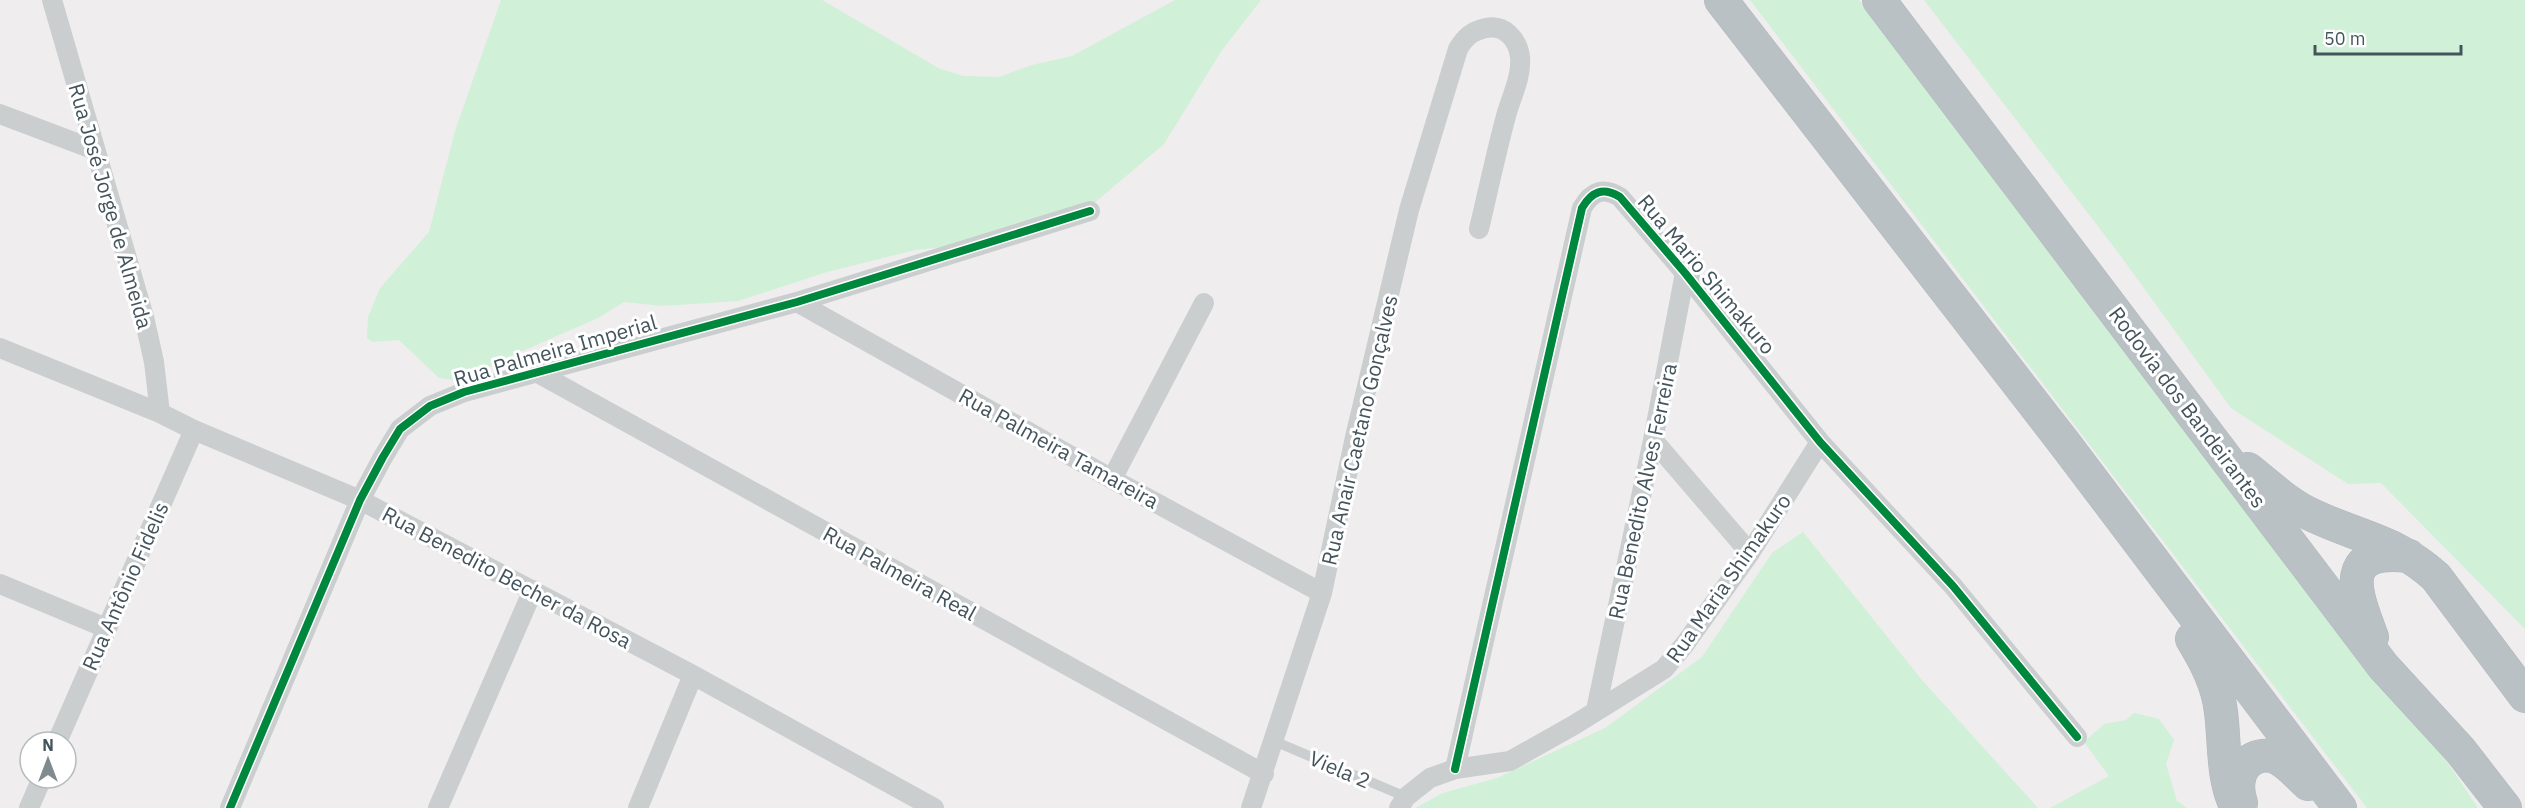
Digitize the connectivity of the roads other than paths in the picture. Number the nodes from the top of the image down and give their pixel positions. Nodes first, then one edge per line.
1 (52, 0) edge
2 (1721, 0) edge
3 (1879, 0) edge
4 (0, 114) edge
5 (95, 150) junction
6 (1090, 211) dead end
7 (1479, 229) dead end
8 (1685, 273) junction
9 (797, 302) junction
10 (1204, 303) dead end
11 (0, 348) edge
12 (536, 372) junction
13 (160, 413) junction
14 (194, 430) junction
15 (2211, 438) junction
16 (1653, 440) junction
17 (1820, 442) junction
18 (1112, 479) junction
19 (360, 500) junction
20 (2114, 509) junction
21 (1750, 554) junction
22 (2410, 556) junction
23 (0, 584) edge
24 (533, 590) junction
25 (1322, 593) junction
26 (106, 628) junction
27 (2382, 666) junction
28 (693, 675) junction
29 (2525, 696) edge
30 (1596, 710) junction
31 (62, 730) edge
32 (2078, 737) dead end
33 (1274, 741) junction
34 (1455, 769) junction
35 (1264, 774) junction
36 (37, 790) edge
37 (1402, 802) edge
38 (29, 808) edge
39 (230, 808) edge
40 (438, 808) edge
41 (639, 808) edge
42 (934, 808) edge
43 (1251, 808) edge
44 (2240, 808) edge
45 (2331, 808) edge
46 (2340, 808) edge
47 (2505, 808) edge

1 - 5 street, Rua José Jorge de Almeida
2 - 20 highway
3 - 15 highway, Rodovia dos Bandeirantes
4 - 5 street
5 - 13 street, Rua José Jorge de Almeida
6 - 9 street, Rua Palmeira Imperial
7 - 25 street, Rua Anair Caetano Gonçalves
8 - 16 street, Rua Benedito Alves Ferreira
8 - 17 street, Rua Mario Shimakuro
8 - 34 street, Rua Mario Shimakuro
9 - 12 street, Rua Palmeira Imperial
9 - 18 street, Rua Palmeira Tamareira
10 - 18 street
11 - 13 street, Rua Benedito Becher da Rosa
12 - 19 street, Rua Palmeira Imperial
12 - 35 street, Rua Palmeira Real
13 - 14 street, Rua Benedito Becher da Rosa
14 - 19 street, Rua Benedito Becher da Rosa
14 - 26 street, Rua Antônio Fidelis
15 - 22 highway
15 - 27 highway, Rodovia dos Bandeirantes
16 - 21 street
16 - 30 street, Rua Benedito Alves Ferreira
17 - 21 street, Rua Maria Shimakuro
17 - 32 street, Rua Mario Shimakuro
18 - 25 street, Rua Palmeira Tamareira
19 - 24 street, Rua Benedito Becher da Rosa
19 - 39 street, Rua Palmeira Imperial
20 - 44 highway
20 - 46 highway
21 - 30 street, Rua Maria Shimakuro
22 - 27 highway
22 - 29 highway
23 - 26 street
24 - 28 street, Rua Benedito Becher da Rosa
24 - 40 street
25 - 33 street, Rua Anair Caetano Gonçalves
26 - 31 street, Rua Antônio Fidelis
27 - 47 highway, Rodovia dos Bandeirantes
28 - 41 street
28 - 42 street, Rua Benedito Becher da Rosa
30 - 34 street, Rua Maria Shimakuro
33 - 35 street, Rua Anair Caetano Gonçalves
33 - 37 lane, Viela 2
34 - 37 street, Rua Maria Shimakuro
35 - 43 street, Rua Anair Caetano Gonçalves
36 - 38 street
44 - 45 highway

